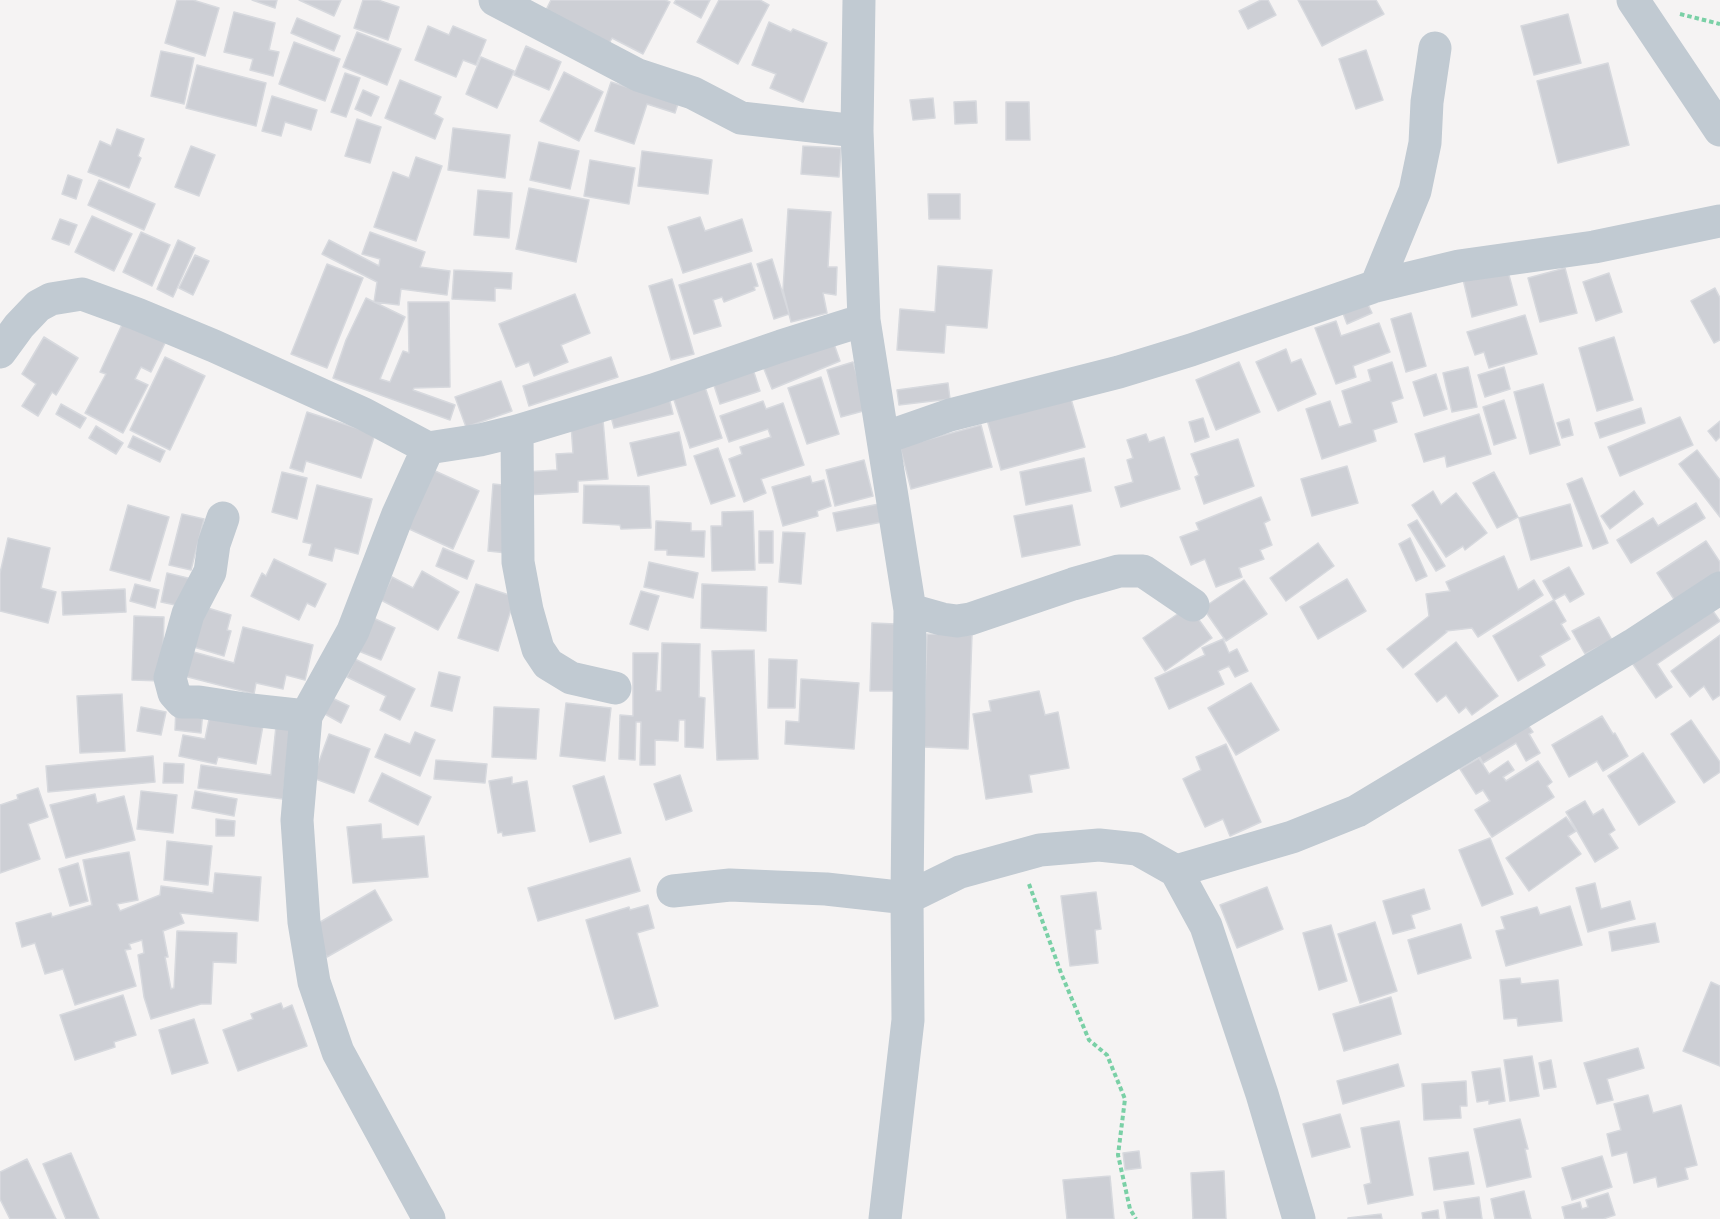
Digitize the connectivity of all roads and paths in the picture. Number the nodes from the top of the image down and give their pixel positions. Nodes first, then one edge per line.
1 (495, 0) edge
2 (859, 0) edge
3 (1633, 0) edge
4 (1436, 48) dead end
5 (1720, 130) edge
6 (857, 131) junction
7 (1720, 221) edge
8 (1376, 286) junction
9 (864, 320) junction
10 (0, 352) edge
11 (517, 431) junction
12 (884, 438) junction
13 (428, 448) junction
14 (223, 518) dead end
15 (1720, 588) edge
16 (1193, 605) dead end
17 (910, 610) junction
18 (615, 688) dead end
19 (306, 716) junction
20 (1017, 855) junction
21 (1176, 871) junction
22 (673, 891) dead end
23 (907, 898) junction
24 (429, 1219) edge
25 (885, 1219) edge
26 (1136, 1219) edge
27 (1299, 1219) edge

1 - 6 street
2 - 6 street
3 - 5 street
4 - 8 street
6 - 9 street
7 - 8 street
8 - 12 street
9 - 11 street
9 - 12 street
10 - 13 street
11 - 13 street
11 - 18 street
12 - 17 street
13 - 19 street
14 - 19 street
15 - 21 street
16 - 17 street
17 - 23 street
19 - 24 street
20 - 21 street
20 - 23 street
20 - 26 path
21 - 27 street
22 - 23 street
23 - 25 street

